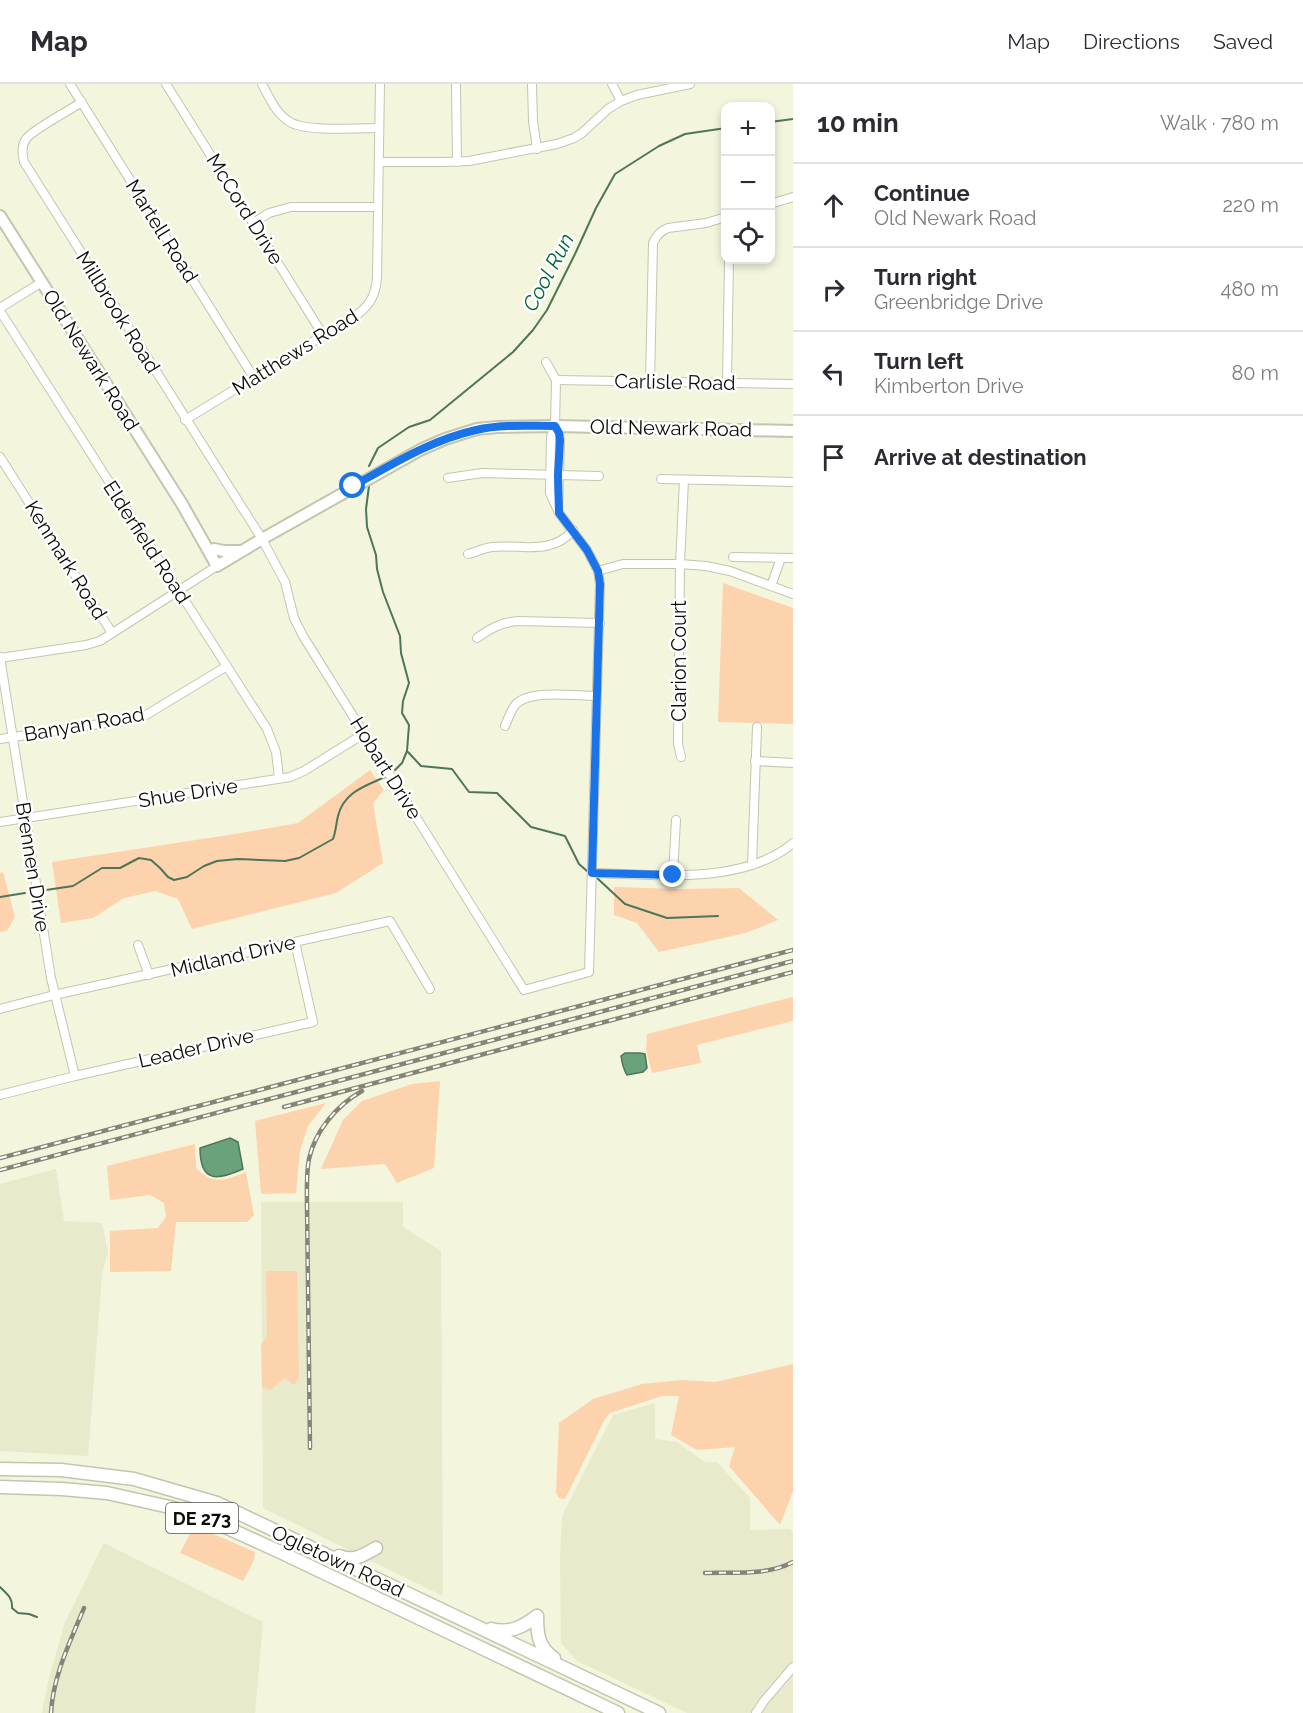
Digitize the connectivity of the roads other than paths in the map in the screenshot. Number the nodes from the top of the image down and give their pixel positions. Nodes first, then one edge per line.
1 (70, 84) edge
2 (166, 84) edge
3 (262, 84) edge
4 (380, 84) edge
5 (456, 84) edge
6 (532, 84) edge
7 (612, 84) edge
8 (686, 84) edge
9 (621, 101) junction
10 (82, 102) junction
11 (379, 128) junction
12 (537, 149) junction
13 (379, 162) junction
14 (457, 162) junction
15 (793, 197) edge
16 (775, 203) edge
17 (378, 207) junction
18 (0, 216) edge
19 (721, 218) edge
20 (253, 223) junction
21 (729, 264) edge
22 (42, 282) junction
23 (0, 310) edge
24 (323, 335) junction
25 (546, 362) dead end
26 (254, 378) junction
27 (556, 380) junction
28 (650, 381) junction
29 (727, 383) junction
30 (793, 384) edge
31 (185, 420) junction
32 (555, 426) junction
33 (793, 431) edge
34 (0, 457) edge
35 (554, 474) junction
36 (599, 476) dead end
37 (448, 477) dead end
38 (661, 479) dead end
39 (684, 480) junction
40 (793, 482) edge
41 (182, 504) junction
42 (573, 530) junction
43 (262, 539) junction
44 (214, 549) junction
45 (241, 551) junction
46 (468, 554) dead end
47 (733, 557) dead end
48 (781, 558) junction
49 (793, 558) edge
50 (680, 564) junction
51 (219, 565) junction
52 (598, 571) junction
53 (771, 586) junction
54 (179, 591) junction
55 (793, 594) edge
56 (600, 623) junction
57 (112, 633) junction
58 (477, 638) dead end
59 (0, 658) edge
60 (227, 666) junction
61 (596, 696) junction
62 (505, 726) dead end
63 (757, 727) dead end
64 (365, 733) junction
65 (13, 737) junction
66 (0, 739) edge
67 (681, 757) dead end
68 (755, 761) junction
69 (793, 763) edge
70 (279, 778) junction
71 (25, 818) junction
72 (676, 820) dead end
73 (0, 822) edge
74 (793, 843) edge
75 (752, 865) junction
76 (592, 873) junction
77 (673, 875) junction
78 (295, 942) junction
79 (138, 945) dead end
80 (149, 975) junction
81 (430, 989) dead end
82 (54, 995) junction
83 (0, 1009) edge
84 (75, 1076) junction
85 (0, 1095) edge
86 (0, 1469) edge
87 (0, 1487) edge
88 (312, 1548) junction
89 (376, 1548) dead end
90 (278, 1551) junction
91 (366, 1567) junction
92 (472, 1624) junction
93 (793, 1667) edge
94 (566, 1668) junction
95 (618, 1713) edge
96 (660, 1713) edge
97 (756, 1713) edge

1 - 10 street, Martell Road
2 - 20 street, McCord Drive
3 - 11 street
4 - 11 street, Matthews Road
5 - 14 street
6 - 12 street
7 - 9 street
8 - 9 street
9 - 12 street
10 - 26 street, Martell Road
10 - 31 street, Millbrook Road
11 - 13 street, Matthews Road
12 - 14 street
13 - 14 street
13 - 17 street, Matthews Road
15 - 16 street
17 - 20 street
17 - 24 street, Matthews Road
18 - 22 street, Old Newark Road
19 - 28 street
20 - 24 street, McCord Drive
21 - 29 street
22 - 23 street
22 - 41 street, Old Newark Road
23 - 54 street, Elderfield Road
24 - 26 street, Matthews Road
25 - 27 street
26 - 31 street, Matthews Road
27 - 28 street, Carlisle Road
27 - 32 street
28 - 29 street, Carlisle Road
29 - 30 street, Carlisle Road
31 - 43 street, Millbrook Road
32 - 33 street, Old Newark Road
32 - 35 street
32 - 43 street, Old Newark Road
34 - 57 street, Kenmark Road
35 - 36 street
35 - 37 street
35 - 42 street
38 - 39 street
39 - 40 street
39 - 50 street, Clarion Court
41 - 44 street, Old Newark Road
41 - 51 street, Old Newark Road
42 - 46 street
42 - 52 street
43 - 45 street, Old Newark Road
43 - 64 street, Hobart Drive
44 - 45 street
44 - 51 street, Old Newark Road
45 - 51 street, Old Newark Road
47 - 48 street
48 - 49 street
48 - 53 street
50 - 52 street
50 - 53 street
50 - 67 street, Clarion Court
51 - 54 street
52 - 56 street
53 - 55 street
54 - 57 street
54 - 60 street, Elderfield Road
56 - 58 street
56 - 61 street
57 - 59 street
59 - 65 street, Brennen Drive
60 - 65 street, Banyan Road
60 - 70 street, Elderfield Road
61 - 62 street
61 - 76 street
63 - 68 street
64 - 70 street, Shue Drive
64 - 76 street, Hobart Drive
65 - 66 street, Banyan Road
65 - 71 street, Brennen Drive
68 - 69 street
68 - 75 street
70 - 71 street, Shue Drive
71 - 73 street, Shue Drive
71 - 82 street, Brennen Drive
72 - 77 street
74 - 75 street
75 - 77 street
76 - 77 street
78 - 80 street, Midland Drive
78 - 81 street, Midland Drive
78 - 84 street, Leader Drive
79 - 80 street
80 - 82 street, Midland Drive
82 - 83 street, Midland Drive
82 - 84 street, Brennen Drive
84 - 85 street, Leader Drive
86 - 88 main road, Ogletown Road / DE 273
87 - 90 main road, Ogletown Road / DE 273
88 - 89 main road
88 - 91 main road, Ogletown Road / DE 273
90 - 91 main road
90 - 95 main road, Ogletown Road / DE 273
91 - 92 main road, Ogletown Road / DE 273
92 - 94 main road, Ogletown Road / DE 273
92 - 94 main road
93 - 97 street
94 - 96 main road, Ogletown Road / DE 273

